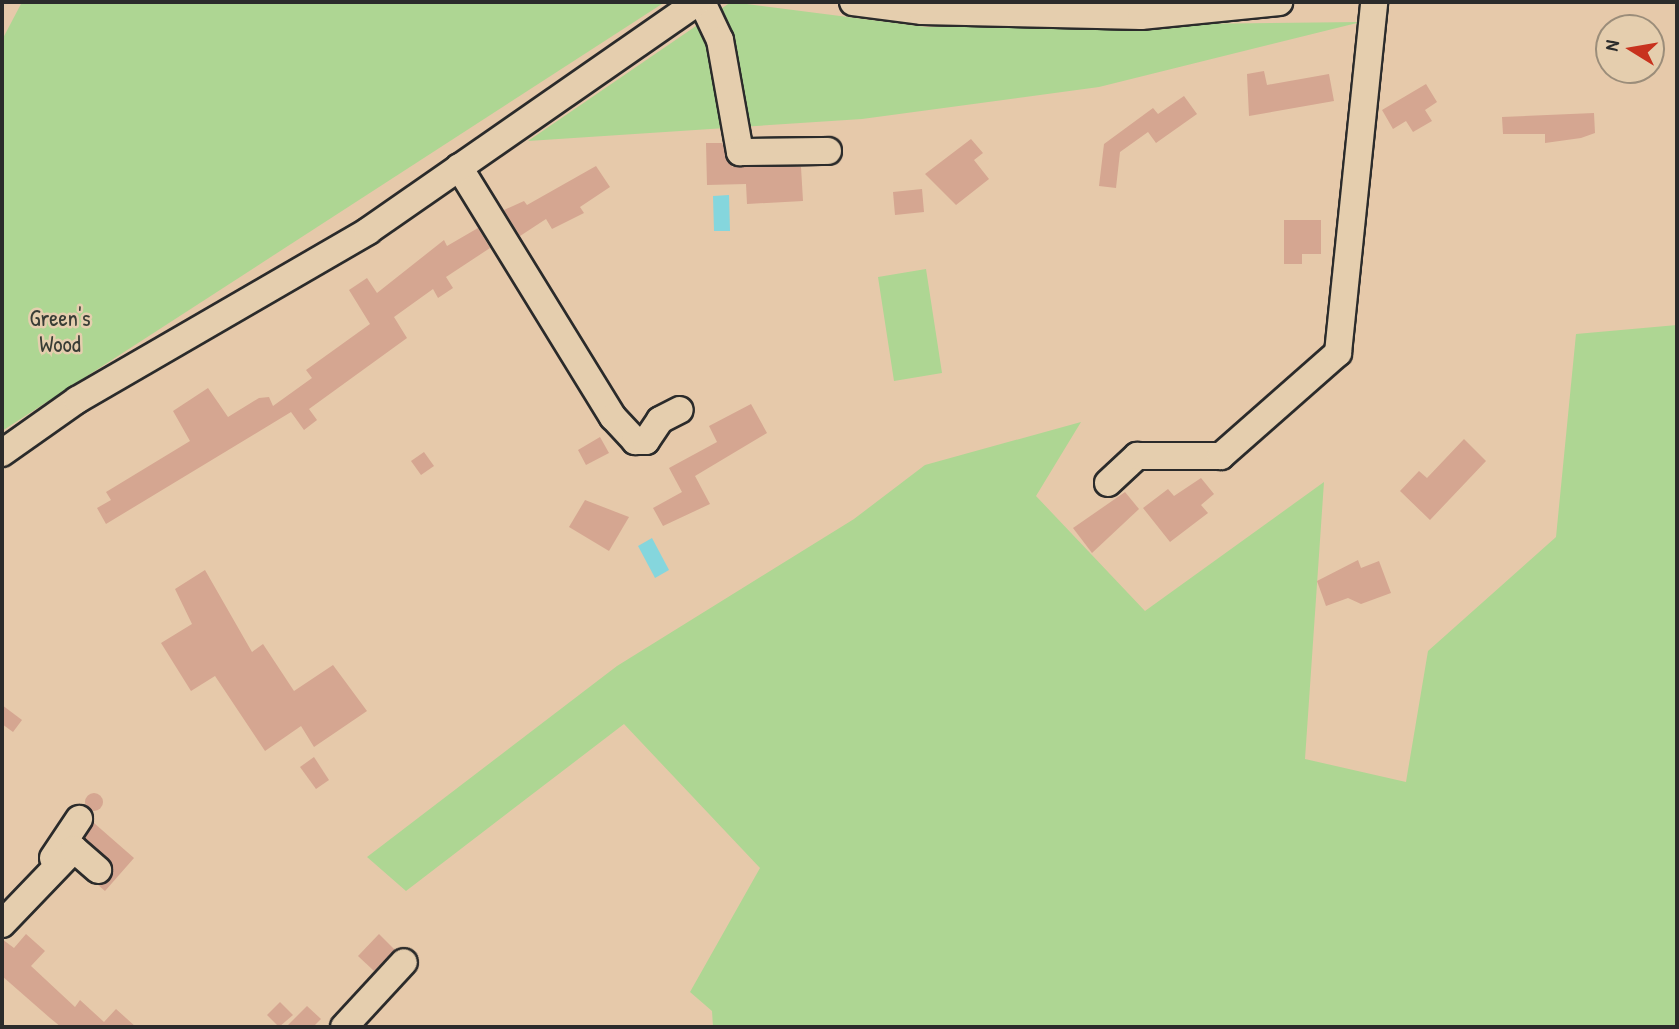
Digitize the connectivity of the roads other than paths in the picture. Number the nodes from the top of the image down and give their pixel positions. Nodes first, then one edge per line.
1 (700, 2) edge
2 (853, 2) edge
3 (1279, 2) edge
4 (1374, 2) edge
5 (828, 151) dead end
6 (459, 167) junction
7 (680, 410) dead end
8 (2, 453) edge
9 (1108, 483) dead end
10 (79, 819) dead end
11 (98, 870) dead end
12 (2, 914) edge
13 (2, 925) edge
14 (404, 962) dead end
15 (344, 1027) edge

1 - 5 street
1 - 6 street
2 - 3 street
4 - 9 street
6 - 7 street
6 - 8 street
10 - 12 street
11 - 13 street
14 - 15 street

